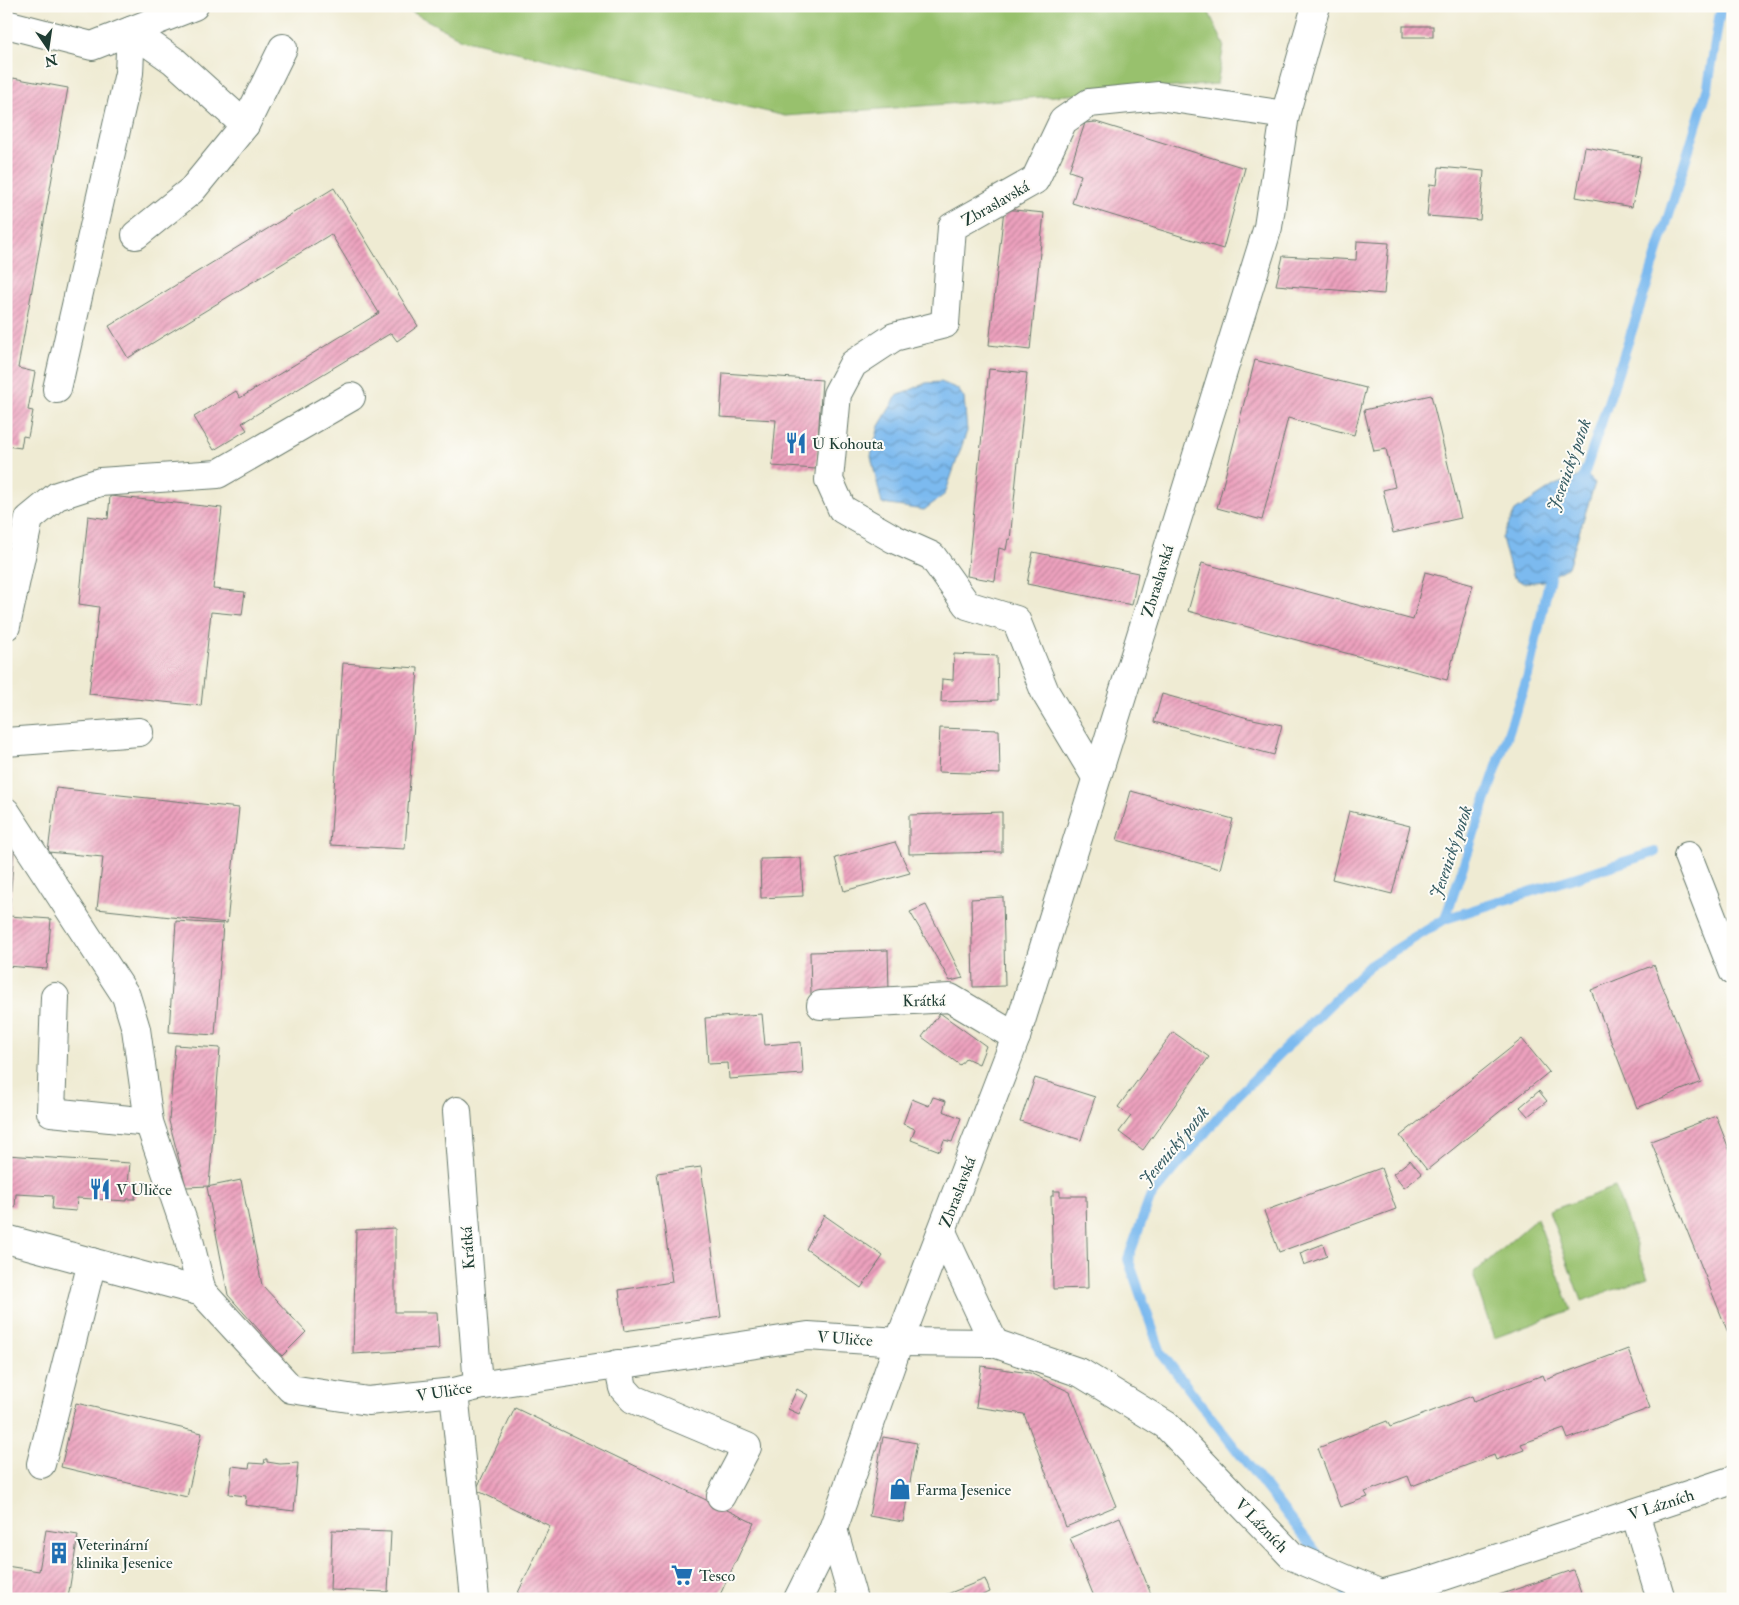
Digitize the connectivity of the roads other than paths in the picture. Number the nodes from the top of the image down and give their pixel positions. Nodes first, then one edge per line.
1 (194, 6) edge
2 (1316, 6) edge
3 (6, 24) edge
4 (131, 31) junction
5 (283, 48) dead end
6 (1285, 115) junction
7 (245, 125) junction
8 (136, 235) dead end
9 (57, 389) dead end
10 (351, 397) dead end
11 (6, 626) edge
12 (140, 732) dead end
13 (6, 742) edge
14 (1096, 778) junction
15 (6, 812) edge
16 (1688, 856) dead end
17 (1733, 971) edge
18 (55, 997) dead end
19 (821, 1005) dead end
20 (1016, 1037) junction
21 (457, 1111) dead end
22 (148, 1122) junction
23 (942, 1232) junction
24 (6, 1239) edge
25 (92, 1262) junction
26 (202, 1292) junction
27 (899, 1342) junction
28 (994, 1343) junction
29 (618, 1364) junction
30 (466, 1389) junction
31 (41, 1464) dead end
32 (1733, 1480) edge
33 (721, 1496) dead end
34 (1635, 1513) junction
35 (834, 1529) junction
36 (474, 1599) edge
37 (798, 1599) edge
38 (853, 1599) edge
39 (1661, 1599) edge

1 - 4 street
2 - 6 street
3 - 4 street
4 - 7 street
4 - 9 street
5 - 7 street
6 - 14 street, Zbraslavská
6 - 14 street, Zbraslavská
7 - 8 street
10 - 11 street
12 - 13 street
14 - 20 street, Zbraslavská
15 - 22 street
16 - 17 street
18 - 22 street
19 - 20 street, Krátká
20 - 23 street, Zbraslavská
21 - 30 street, Krátká
22 - 26 street
23 - 27 street, Zbraslavská
23 - 28 street
24 - 25 street
25 - 26 street
25 - 31 street
26 - 30 street, V Uličce
27 - 28 street, V Lázních
27 - 29 street, V Uličce
27 - 35 street, Zbraslavská
28 - 34 street, V Lázních
29 - 30 street, V Uličce
29 - 33 street
30 - 36 street, Krátká
32 - 34 street, V Lázních
34 - 39 street
35 - 37 street, Zbraslavská
35 - 38 street

